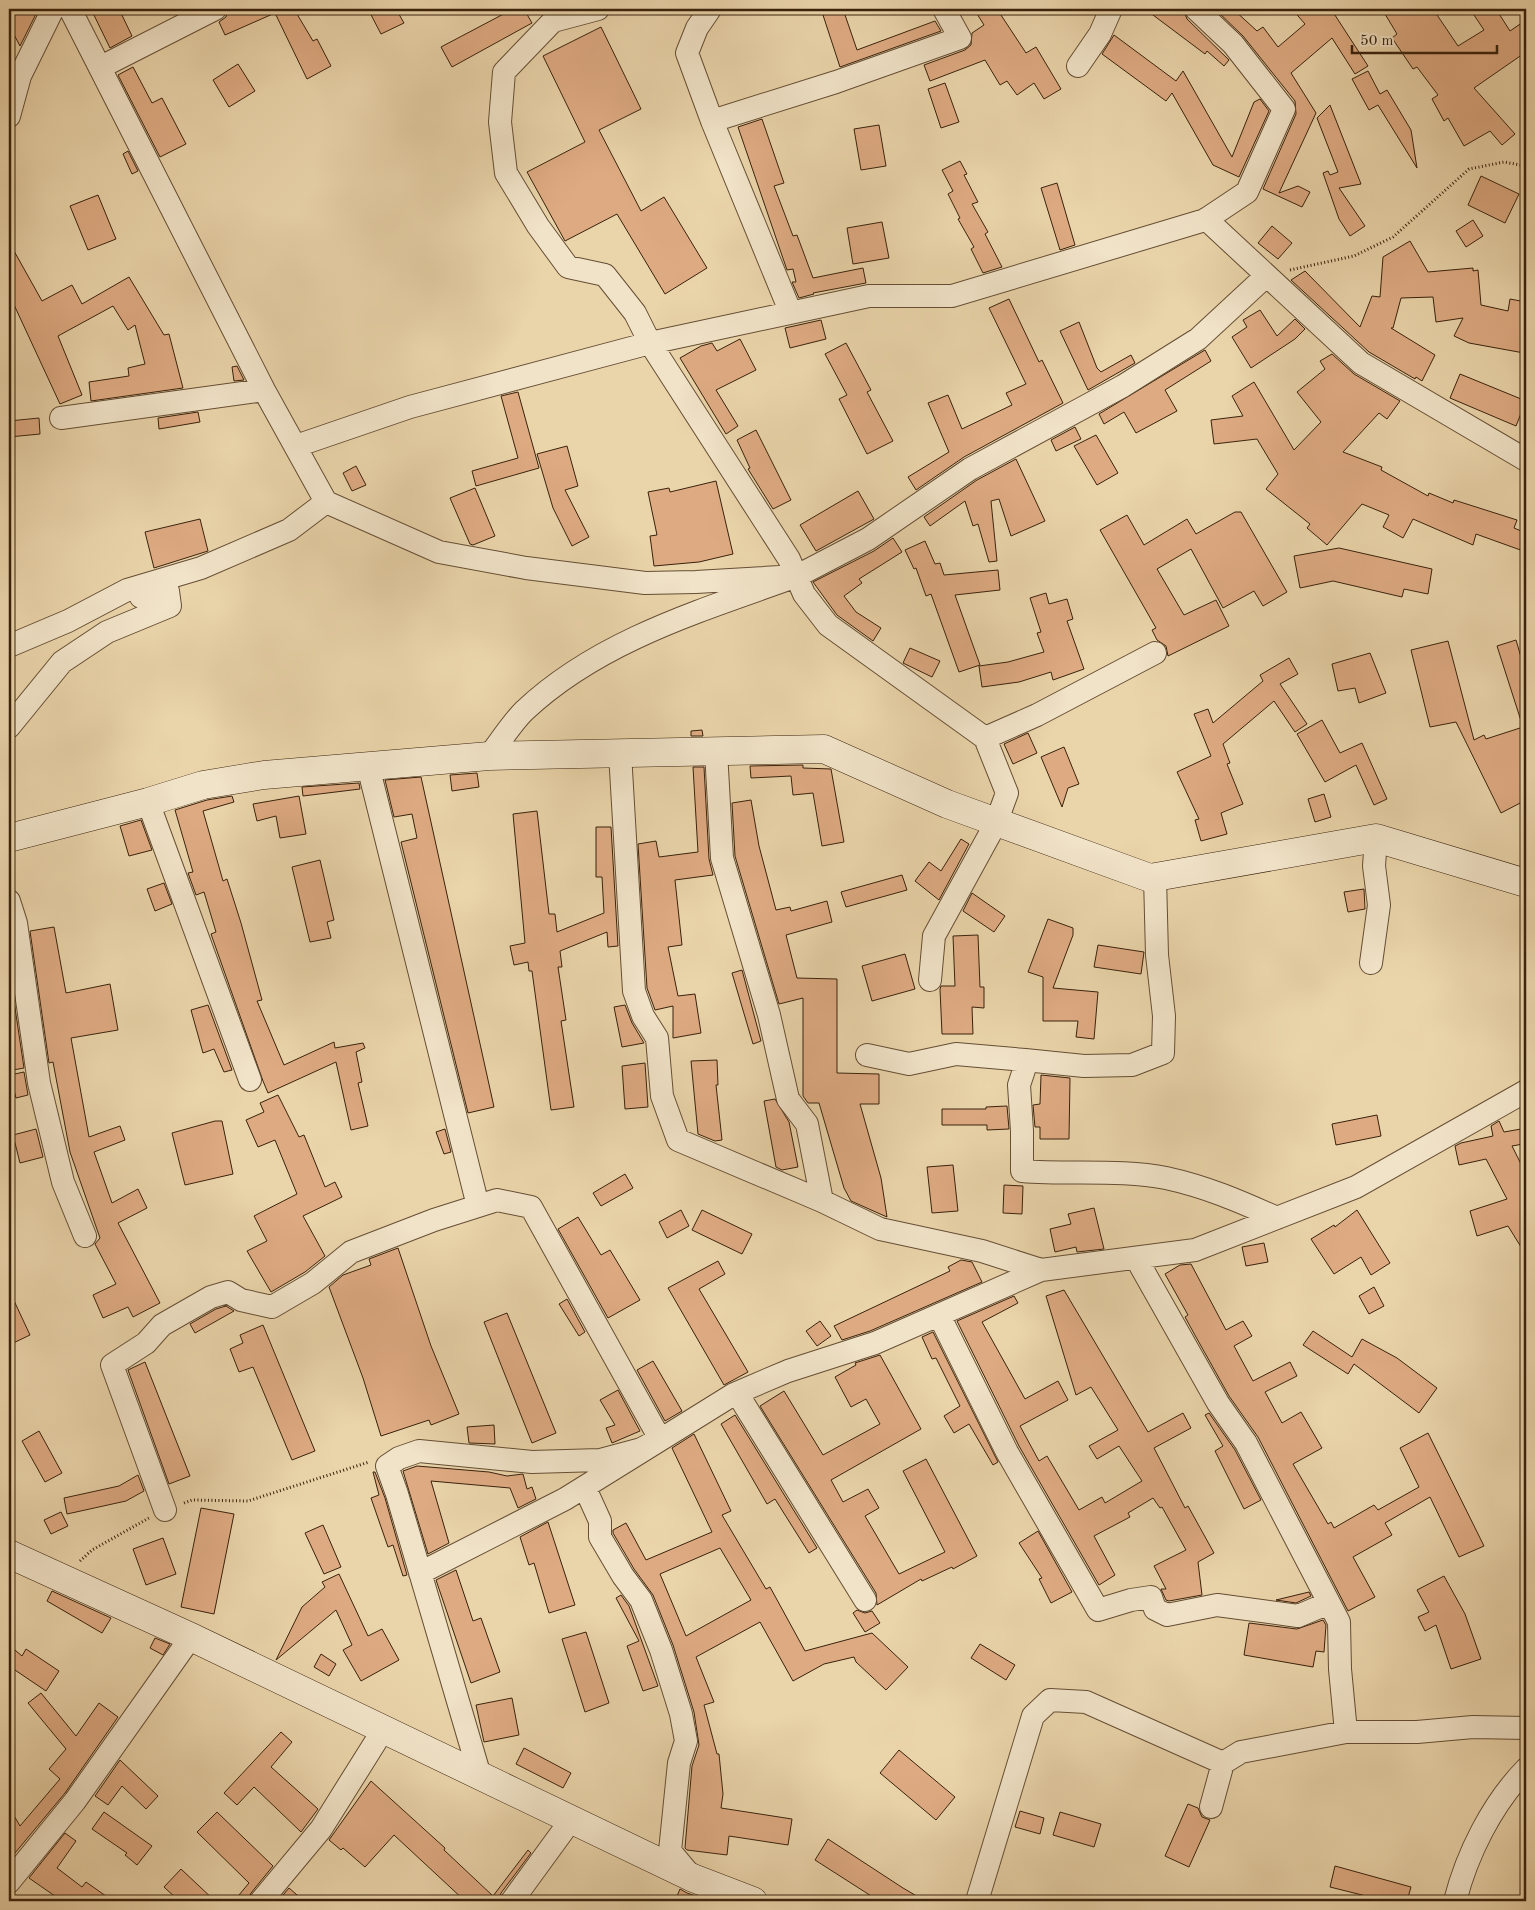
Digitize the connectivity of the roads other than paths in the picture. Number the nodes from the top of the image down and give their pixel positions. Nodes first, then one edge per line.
1 (53, 9) edge
2 (70, 9) edge
3 (215, 9) edge
4 (598, 9) edge
5 (710, 9) edge
6 (944, 9) edge
7 (1111, 9) edge
8 (1196, 9) edge
9 (1078, 66) dead end
10 (101, 67) junction
11 (9, 116) edge
12 (712, 121) junction
13 (1206, 219) junction
14 (1266, 276) junction
15 (790, 311) junction
16 (650, 343) junction
17 (264, 390) junction
18 (61, 418) dead end
19 (296, 446) junction
20 (1526, 460) edge
21 (326, 502) junction
22 (797, 576) junction
23 (92, 608) junction
24 (9, 646) edge
25 (1155, 653) dead end
26 (9, 727) edge
27 (985, 738) junction
28 (716, 751) junction
29 (620, 753) junction
30 (489, 756) junction
31 (368, 766) junction
32 (148, 802) junction
33 (996, 822) junction
34 (9, 838) edge
35 (1376, 838) junction
36 (1155, 877) junction
37 (1526, 883) edge
38 (9, 901) edge
39 (1371, 963) dead end
40 (930, 980) dead end
41 (867, 1056) dead end
42 (1024, 1060) junction
43 (250, 1080) dead end
44 (1526, 1090) edge
45 (822, 1201) junction
46 (478, 1206) junction
47 (1277, 1218) junction
48 (85, 1236) dead end
49 (1136, 1258) junction
50 (1041, 1270) junction
51 (940, 1315) junction
52 (737, 1393) junction
53 (585, 1488) junction
54 (165, 1510) road end
55 (9, 1554) edge
56 (420, 1573) junction
57 (865, 1600) dead end
58 (1329, 1603) junction
59 (191, 1637) junction
60 (1526, 1728) edge
61 (383, 1730) junction
62 (1346, 1732) junction
63 (1223, 1763) junction
64 (1526, 1769) edge
65 (480, 1776) junction
66 (1211, 1807) dead end
67 (571, 1820) junction
68 (693, 1878) junction
69 (9, 1882) edge
70 (261, 1901) edge
71 (512, 1901) edge
72 (753, 1901) edge
73 (977, 1901) edge
74 (1455, 1901) edge

1 - 11 street
2 - 10 street
3 - 10 street
4 - 16 street
5 - 12 street
6 - 12 street
7 - 9 street
8 - 13 street
10 - 17 street
12 - 15 street
13 - 14 street
13 - 15 street
14 - 20 street
14 - 22 street
15 - 16 street
16 - 19 street
16 - 22 street
17 - 18 street
17 - 19 street
19 - 21 street
21 - 22 street
21 - 23 street
22 - 27 street
22 - 30 street
23 - 24 street
23 - 26 street
25 - 27 street
27 - 33 street
28 - 29 street
28 - 33 street
28 - 45 street
29 - 30 street
29 - 45 street
30 - 31 street
31 - 32 street
31 - 46 street
32 - 34 street
32 - 43 street
33 - 36 street
33 - 40 street
35 - 36 street
35 - 37 street
35 - 39 street
36 - 42 street
38 - 48 street
41 - 42 street
42 - 47 street
44 - 47 street
45 - 50 street
46 - 54 street
46 - 56 street
47 - 49 street
49 - 50 street
49 - 58 street
50 - 51 street
51 - 52 street
51 - 58 street
52 - 53 street
52 - 57 street
53 - 56 street
53 - 68 street
55 - 59 street
56 - 65 street
58 - 62 street
59 - 61 street
59 - 69 street
60 - 62 street
61 - 65 street
61 - 70 street
62 - 63 street
63 - 66 street
63 - 73 street
64 - 74 street
65 - 67 street
67 - 68 street
67 - 71 street
68 - 72 street

